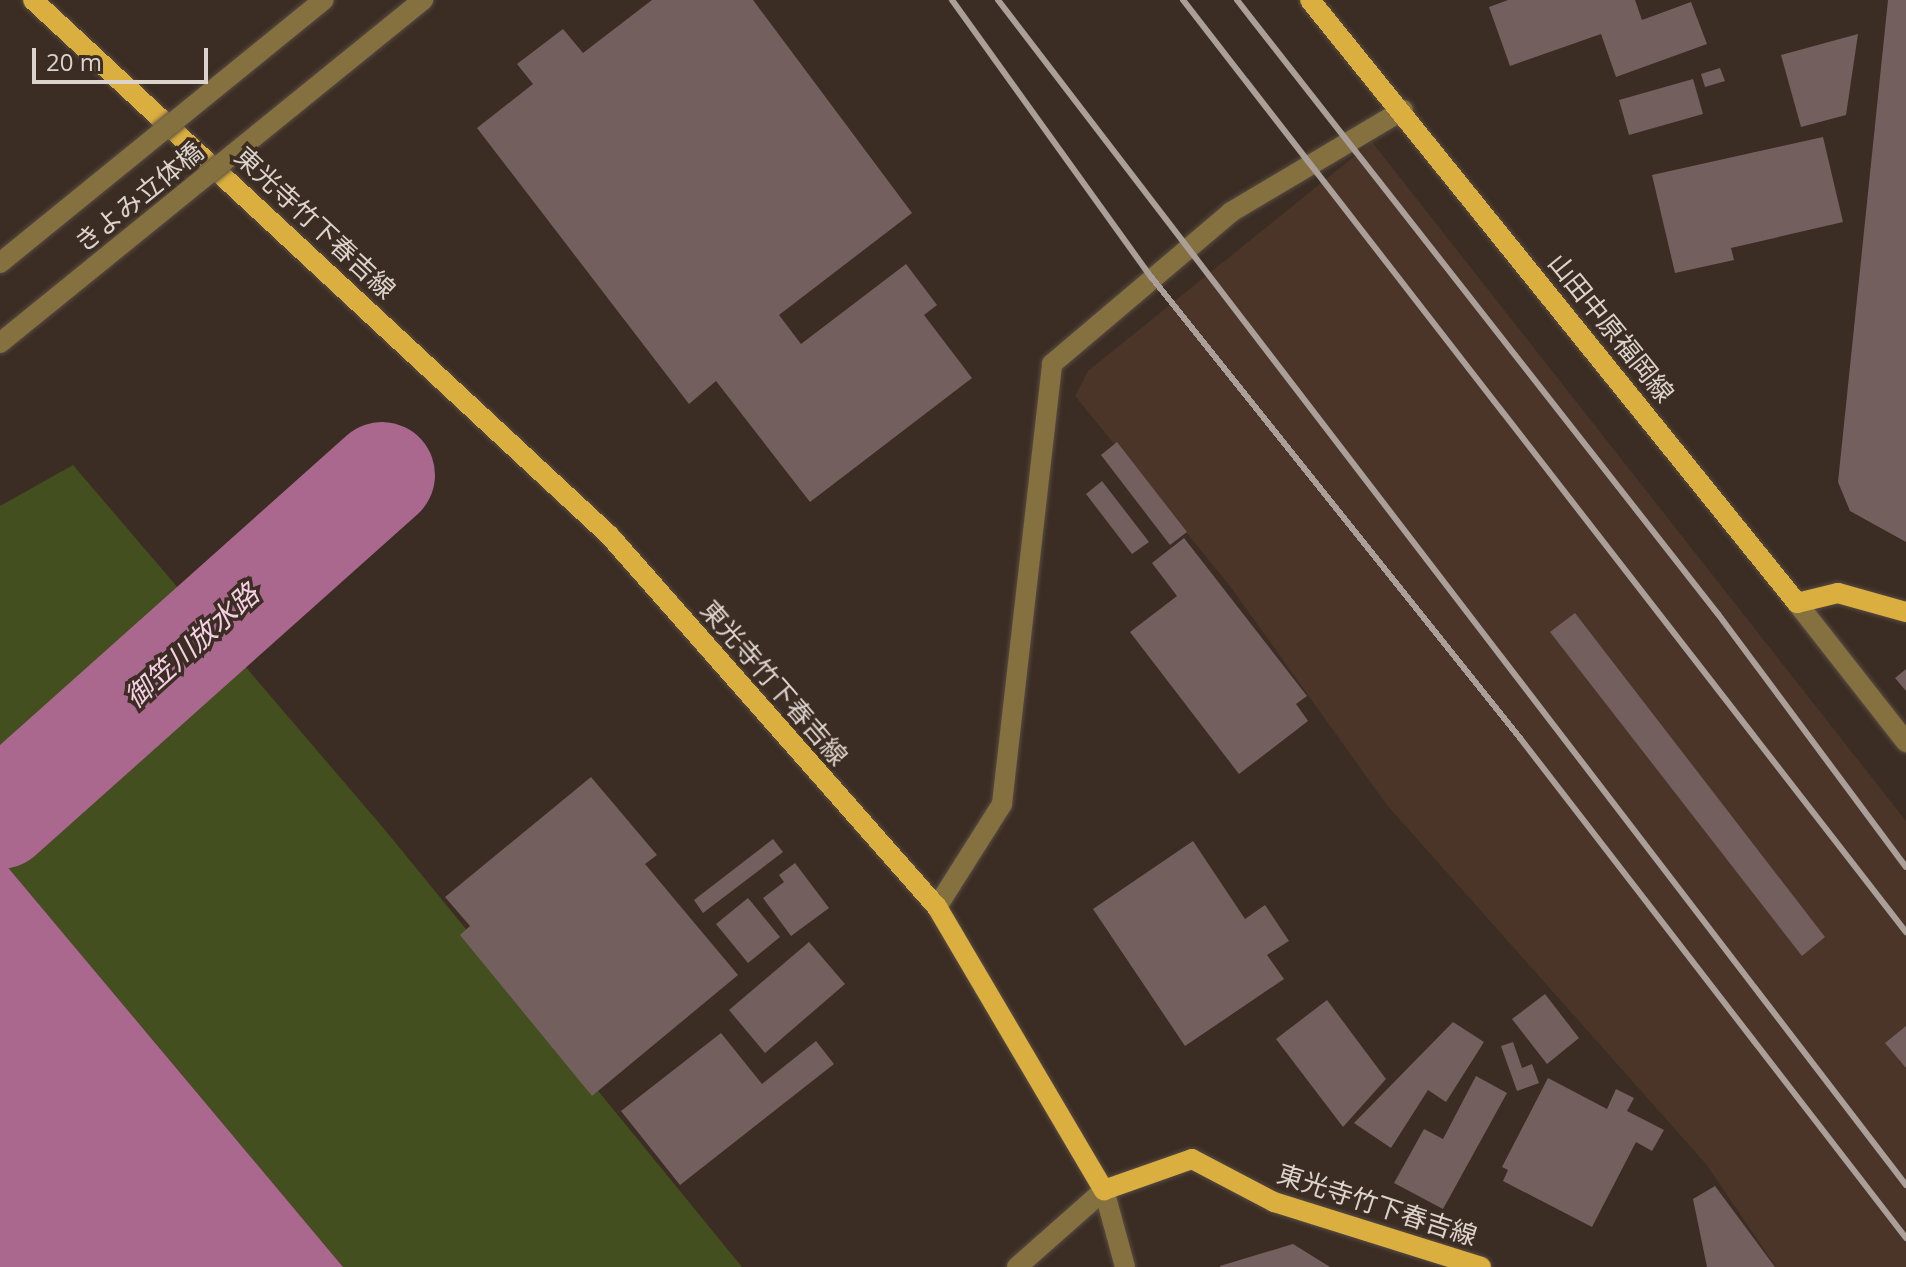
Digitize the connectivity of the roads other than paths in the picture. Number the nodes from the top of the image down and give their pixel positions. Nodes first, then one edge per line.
1 (33, 0) edge
2 (324, 0) edge
3 (423, 0) edge
4 (1310, 0) edge
5 (1403, 110) junction
6 (0, 263) edge
7 (0, 343) edge
8 (1797, 603) junction
9 (1906, 612) edge
10 (1906, 742) edge
11 (937, 907) junction
12 (1104, 1190) junction
13 (1017, 1267) edge
14 (1125, 1267) edge
15 (1481, 1267) edge

1 - 11 main road, 東光寺竹下春吉線
2 - 6 street, きよみ立体橋, bridge
3 - 7 street, きよみ立体橋, bridge
4 - 5 main road, 山田中原福岡線
5 - 8 main road, 山田中原福岡線
5 - 11 street
8 - 9 main road
8 - 10 street
11 - 12 main road, 東光寺竹下春吉線
12 - 13 street
12 - 14 street
12 - 15 main road, 東光寺竹下春吉線

